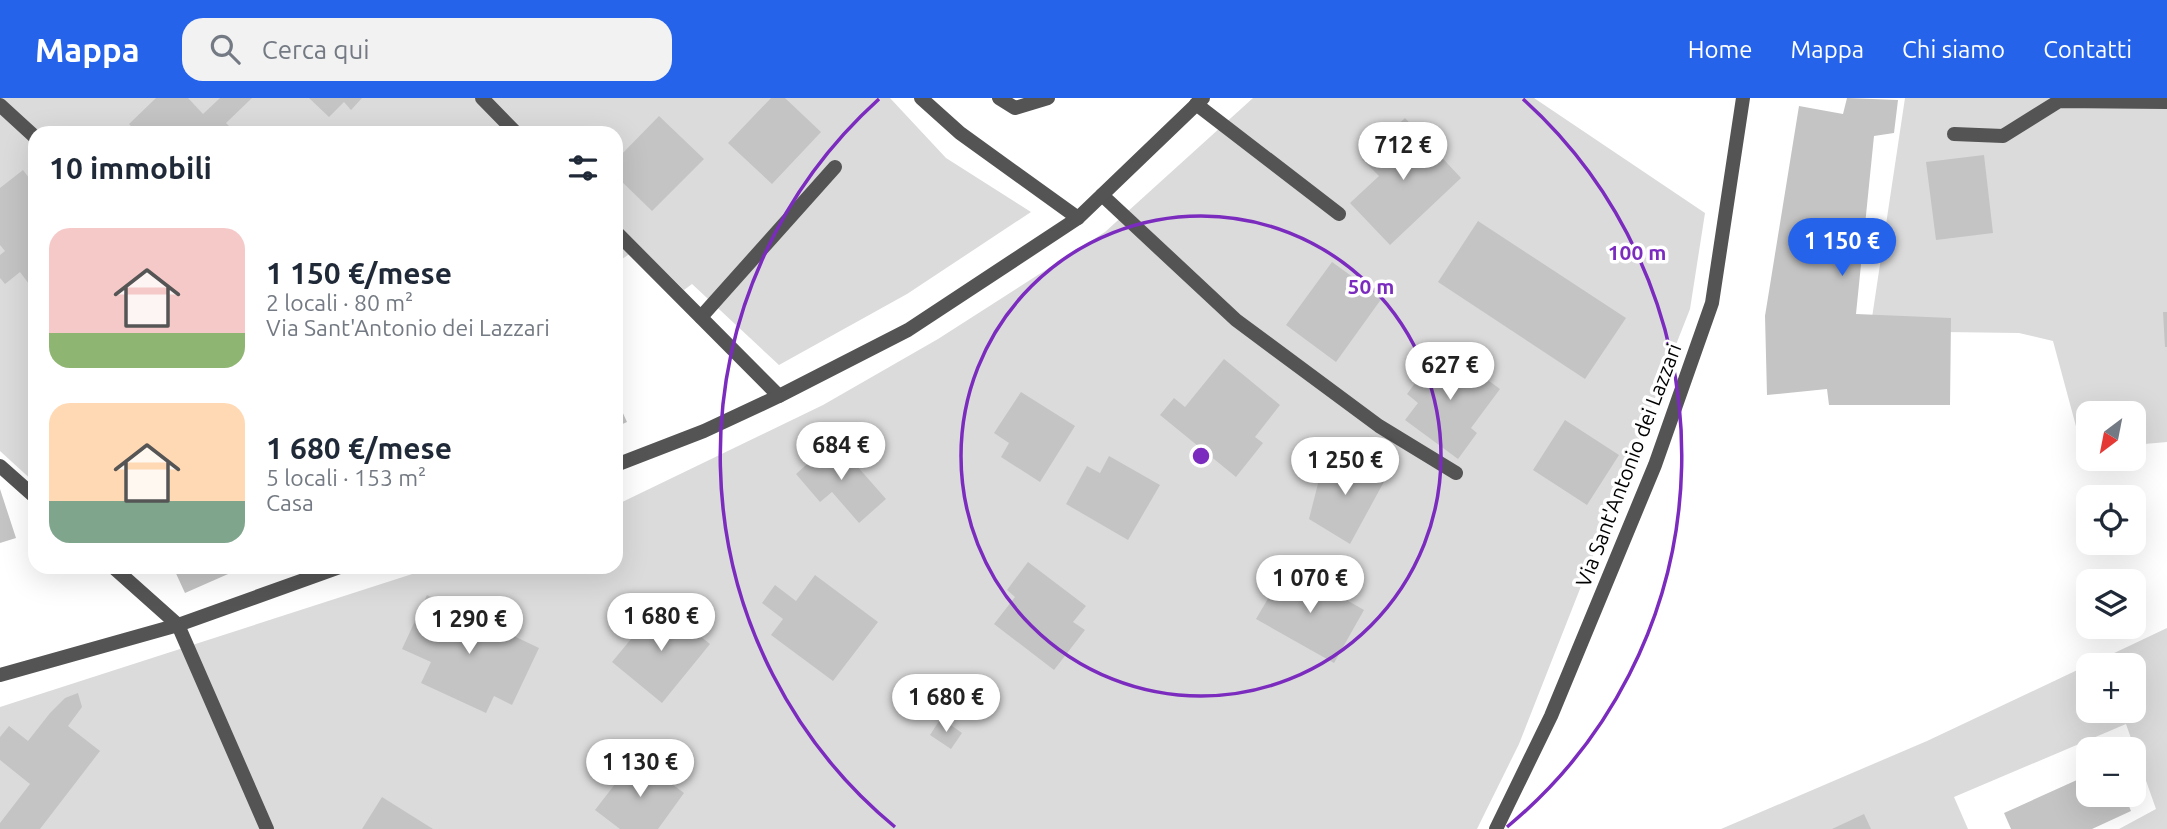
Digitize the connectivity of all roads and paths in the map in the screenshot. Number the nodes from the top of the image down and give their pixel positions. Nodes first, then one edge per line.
1 (482, 98) edge
2 (921, 98) edge
3 (999, 98) edge
4 (1048, 98) edge
5 (1743, 98) edge
6 (1200, 101) edge
7 (2167, 102) edge
8 (0, 105) edge
9 (509, 126) edge
10 (28, 131) edge
11 (1954, 134) dead end
12 (835, 167) dead end
13 (1102, 195) junction
14 (1339, 215) dead end
15 (1078, 218) junction
16 (623, 239) edge
17 (701, 317) junction
18 (779, 396) junction
19 (623, 462) edge
20 (0, 466) edge
21 (1456, 473) dead end
22 (28, 491) edge
23 (121, 574) edge
24 (320, 574) edge
25 (178, 625) junction
26 (0, 676) edge
27 (267, 829) edge
28 (1496, 829) edge

1 - 9 street
2 - 15 street
3 - 4 street
5 - 28 street, Via Sant'Antonio dei Lazzari
6 - 13 street
6 - 14 street
7 - 11 street
8 - 10 street
12 - 17 street
13 - 15 street
13 - 21 street
15 - 18 street
16 - 17 street
17 - 18 street
18 - 19 street
20 - 22 street
23 - 25 street
24 - 25 street
25 - 26 street
25 - 27 street

